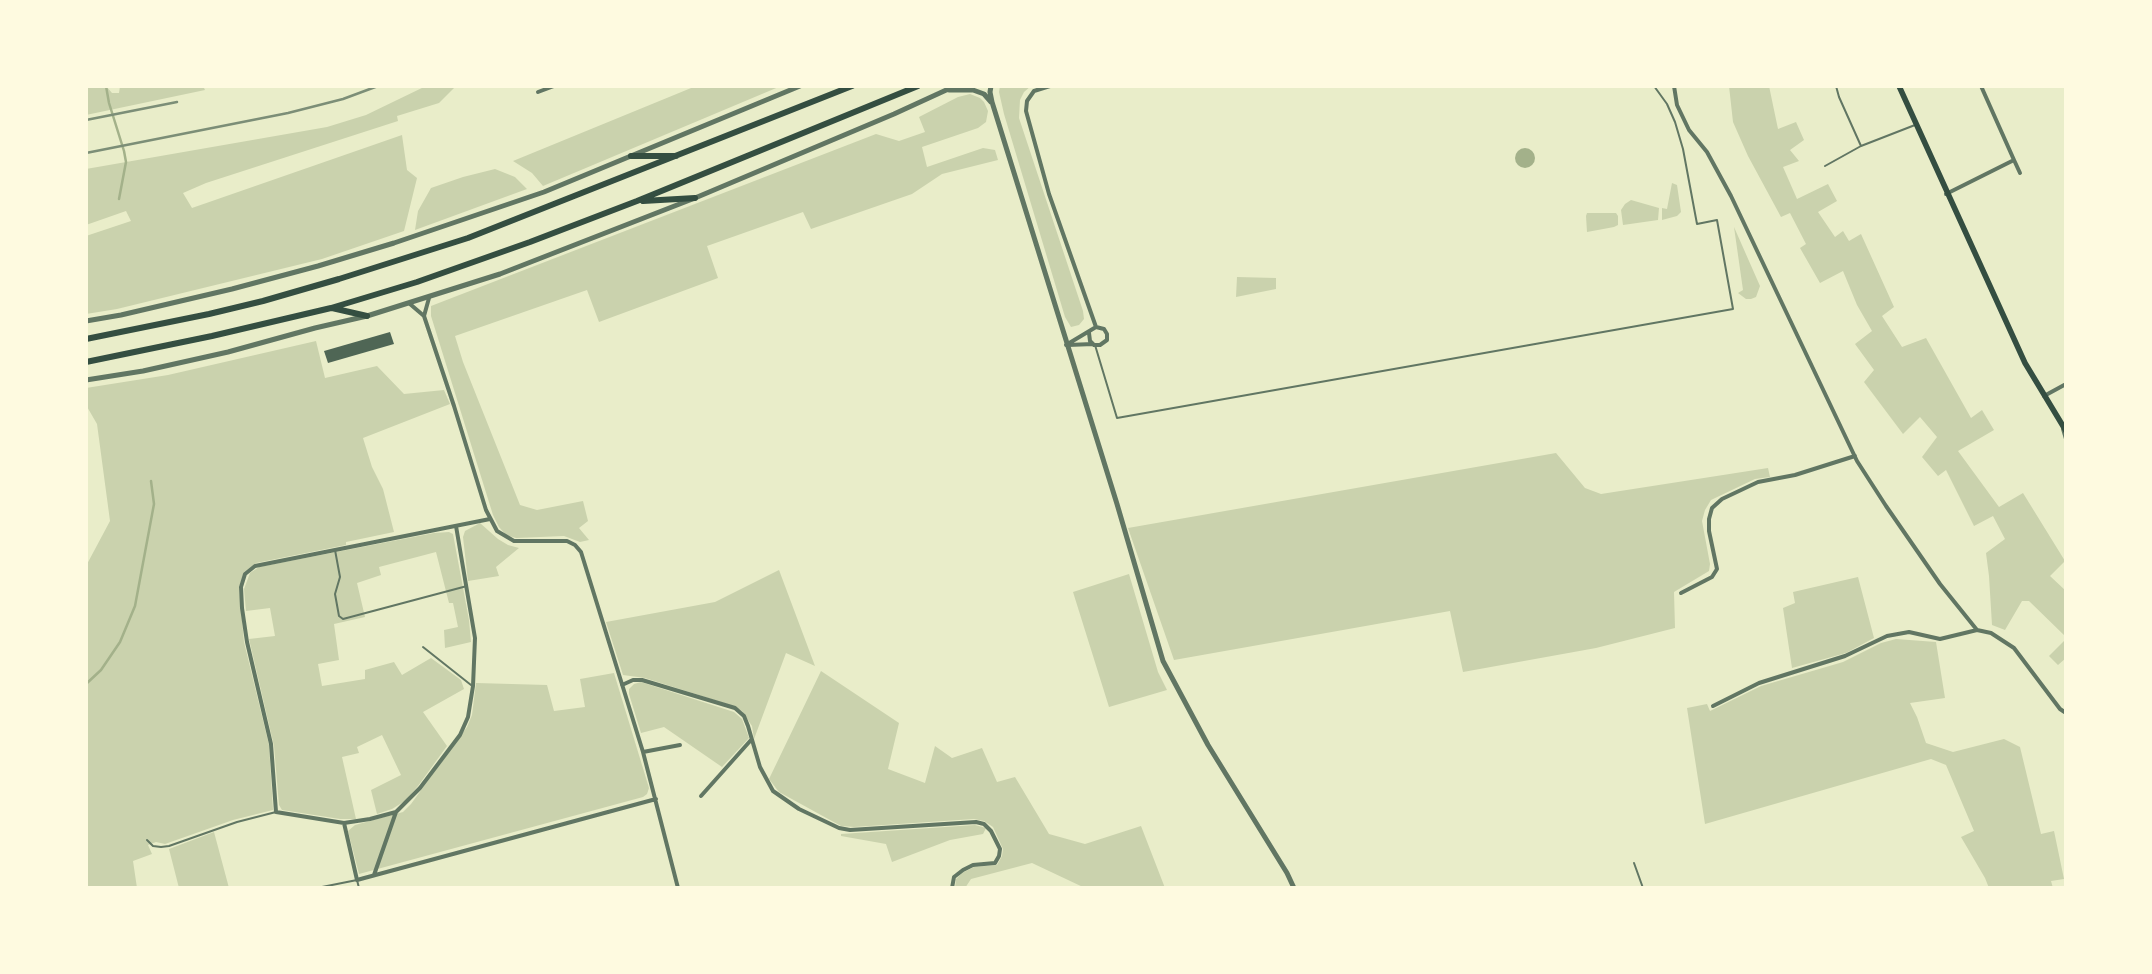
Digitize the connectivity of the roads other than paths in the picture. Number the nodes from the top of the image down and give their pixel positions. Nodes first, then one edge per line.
1 (554, 86) edge
2 (800, 86) edge
3 (852, 86) edge
4 (918, 86) edge
5 (955, 86) edge
6 (991, 86) edge
7 (1050, 86) edge
8 (1654, 86) edge
9 (1674, 86) edge
10 (1836, 86) edge
11 (1899, 86) edge
12 (1981, 86) edge
13 (946, 90) junction
14 (538, 92) dead end
15 (992, 102) junction
16 (1916, 125) junction
17 (1861, 146) junction
18 (631, 156) junction
19 (680, 156) junction
20 (2014, 160) junction
21 (1825, 166) dead end
22 (2020, 173) dead end
23 (1946, 194) junction
24 (696, 198) junction
25 (636, 201) junction
26 (429, 298) junction
27 (410, 304) junction
28 (331, 308) junction
29 (367, 316) junction
30 (424, 316) junction
31 (86, 321) edge
32 (1096, 327) junction
33 (1089, 333) junction
34 (86, 339) edge
35 (1094, 344) junction
36 (1066, 345) junction
37 (86, 362) edge
38 (86, 380) edge
39 (2066, 384) edge
40 (2044, 396) junction
41 (2064, 429) edge
42 (2066, 439) edge
43 (1855, 456) junction
44 (490, 518) junction
45 (456, 526) junction
46 (335, 550) junction
47 (467, 586) junction
48 (1681, 593) dead end
49 (1977, 630) junction
50 (422, 647) dead end
51 (622, 685) junction
52 (473, 686) junction
53 (1713, 706) dead end
54 (2066, 713) edge
55 (751, 740) junction
56 (680, 745) dead end
57 (643, 752) junction
58 (701, 796) dead end
59 (656, 799) junction
60 (276, 812) junction
61 (396, 812) junction
62 (344, 823) junction
63 (147, 840) dead end
64 (1634, 863) dead end
65 (374, 875) junction
66 (357, 880) junction
67 (317, 888) edge
68 (359, 888) edge
69 (678, 888) edge
70 (952, 888) edge
71 (1294, 888) edge
72 (1643, 888) edge

1 - 14 street
2 - 18 street
3 - 19 highway
4 - 25 highway
5 - 13 street
6 - 15 street
7 - 32 street
8 - 35 lane
9 - 43 street
10 - 17 lane
11 - 16 main road
12 - 20 street
13 - 15 street
13 - 24 street
15 - 36 street
16 - 17 lane
16 - 23 main road
17 - 21 lane
18 - 19 highway
18 - 31 street
19 - 34 highway
20 - 22 street
20 - 23 street
23 - 40 main road
24 - 25 highway
24 - 26 street
25 - 28 highway
26 - 27 street
26 - 30 street
27 - 29 street
27 - 30 street
28 - 29 highway
28 - 37 highway
29 - 38 street
30 - 44 street
32 - 33 street
32 - 35 street
33 - 35 street
33 - 36 street
35 - 36 street
36 - 71 street
39 - 40 street
40 - 41 main road
41 - 42 street
43 - 48 street
43 - 49 street
44 - 45 street
44 - 51 street
45 - 46 street
45 - 47 street
46 - 47 lane
46 - 60 street
47 - 52 street
49 - 53 street
49 - 54 street
50 - 52 lane
51 - 55 street
51 - 57 street
52 - 61 street
55 - 58 street
55 - 70 street
56 - 57 street
57 - 59 street
59 - 65 street
59 - 69 street
60 - 62 street
60 - 63 lane
61 - 62 street
61 - 65 street
62 - 66 street
64 - 72 lane
65 - 66 street
66 - 67 lane
66 - 68 lane

